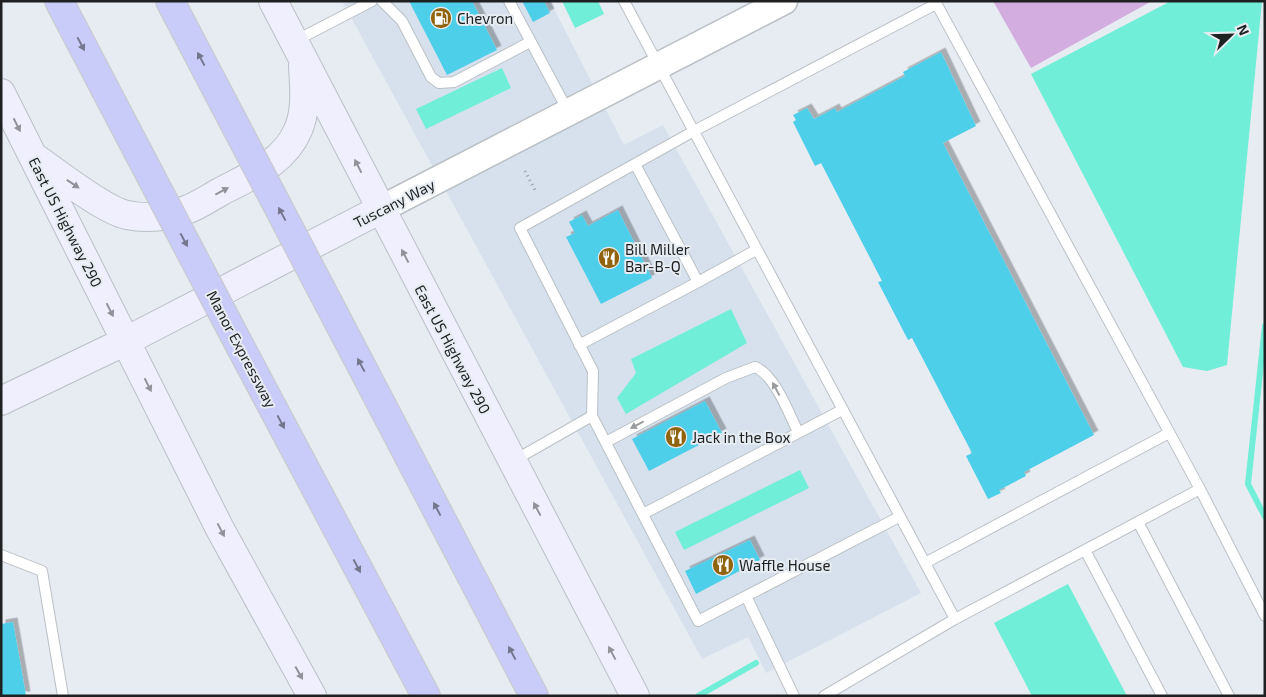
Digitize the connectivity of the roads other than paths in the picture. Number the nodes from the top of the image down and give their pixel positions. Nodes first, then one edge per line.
1 (59, 1) edge
2 (170, 1) edge
3 (273, 1) edge
4 (372, 1) edge
5 (382, 1) edge
6 (509, 1) edge
7 (624, 1) edge
8 (784, 1) edge
9 (936, 3) edge
10 (530, 42) junction
11 (298, 50) junction
12 (658, 67) junction
13 (1, 93) edge
14 (570, 113) junction
15 (694, 131) junction
16 (33, 157) junction
17 (634, 164) junction
18 (381, 209) junction
19 (756, 250) junction
20 (698, 282) junction
21 (126, 341) junction
22 (579, 345) junction
23 (1, 401) edge
24 (842, 410) junction
25 (592, 416) junction
26 (798, 432) junction
27 (1169, 433) junction
28 (606, 442) junction
29 (512, 462) junction
30 (1200, 490) junction
31 (643, 514) junction
32 (899, 517) junction
33 (1138, 522) junction
34 (1085, 550) junction
35 (1, 555) edge
36 (925, 564) junction
37 (746, 596) junction
38 (1265, 616) edge
39 (955, 619) junction
40 (63, 696) edge
41 (312, 696) edge
42 (426, 696) edge
43 (534, 696) edge
44 (635, 696) edge
45 (794, 696) edge
46 (824, 696) edge
47 (1162, 696) edge
48 (1229, 696) edge

1 -> 42 highway, Manor Expressway, bridge
43 -> 2 highway, bridge
3 - 11 main road, East US Highway 290
4 - 11 lane
5 - 10 lane
6 - 10 lane
7 - 12 lane
8 - 12 street, Tuscany Way
9 - 15 lane
9 - 27 lane
10 - 14 lane
16 -> 11 main road
18 -> 11 main road, East US Highway 290
12 - 14 street, Tuscany Way
12 - 15 lane
13 -> 16 main road, East US Highway 290
14 - 18 street, Tuscany Way
15 - 17 lane
15 - 19 lane
16 -> 21 main road, East US Highway 290
17 - 20 lane
17 - 22 lane
18 - 21 main road, Tuscany Way
29 -> 18 main road, East US Highway 290
19 - 20 lane
19 - 24 lane
20 - 22 lane
21 - 23 main road, Tuscany Way
21 -> 41 main road, East US Highway 290
22 - 25 lane
24 - 26 lane
24 - 32 lane
25 - 28 lane
25 - 29 lane
26 -> 28 lane
26 - 31 lane
27 - 30 lane
27 - 36 lane
28 - 31 lane
44 -> 29 main road, East US Highway 290
30 - 33 lane
30 - 38 lane
31 - 37 lane
32 - 36 lane
32 - 37 lane
33 - 34 lane
33 - 48 lane
34 - 39 lane
34 - 47 lane
35 - 40 lane
36 - 39 lane
37 - 45 lane
39 - 46 lane

